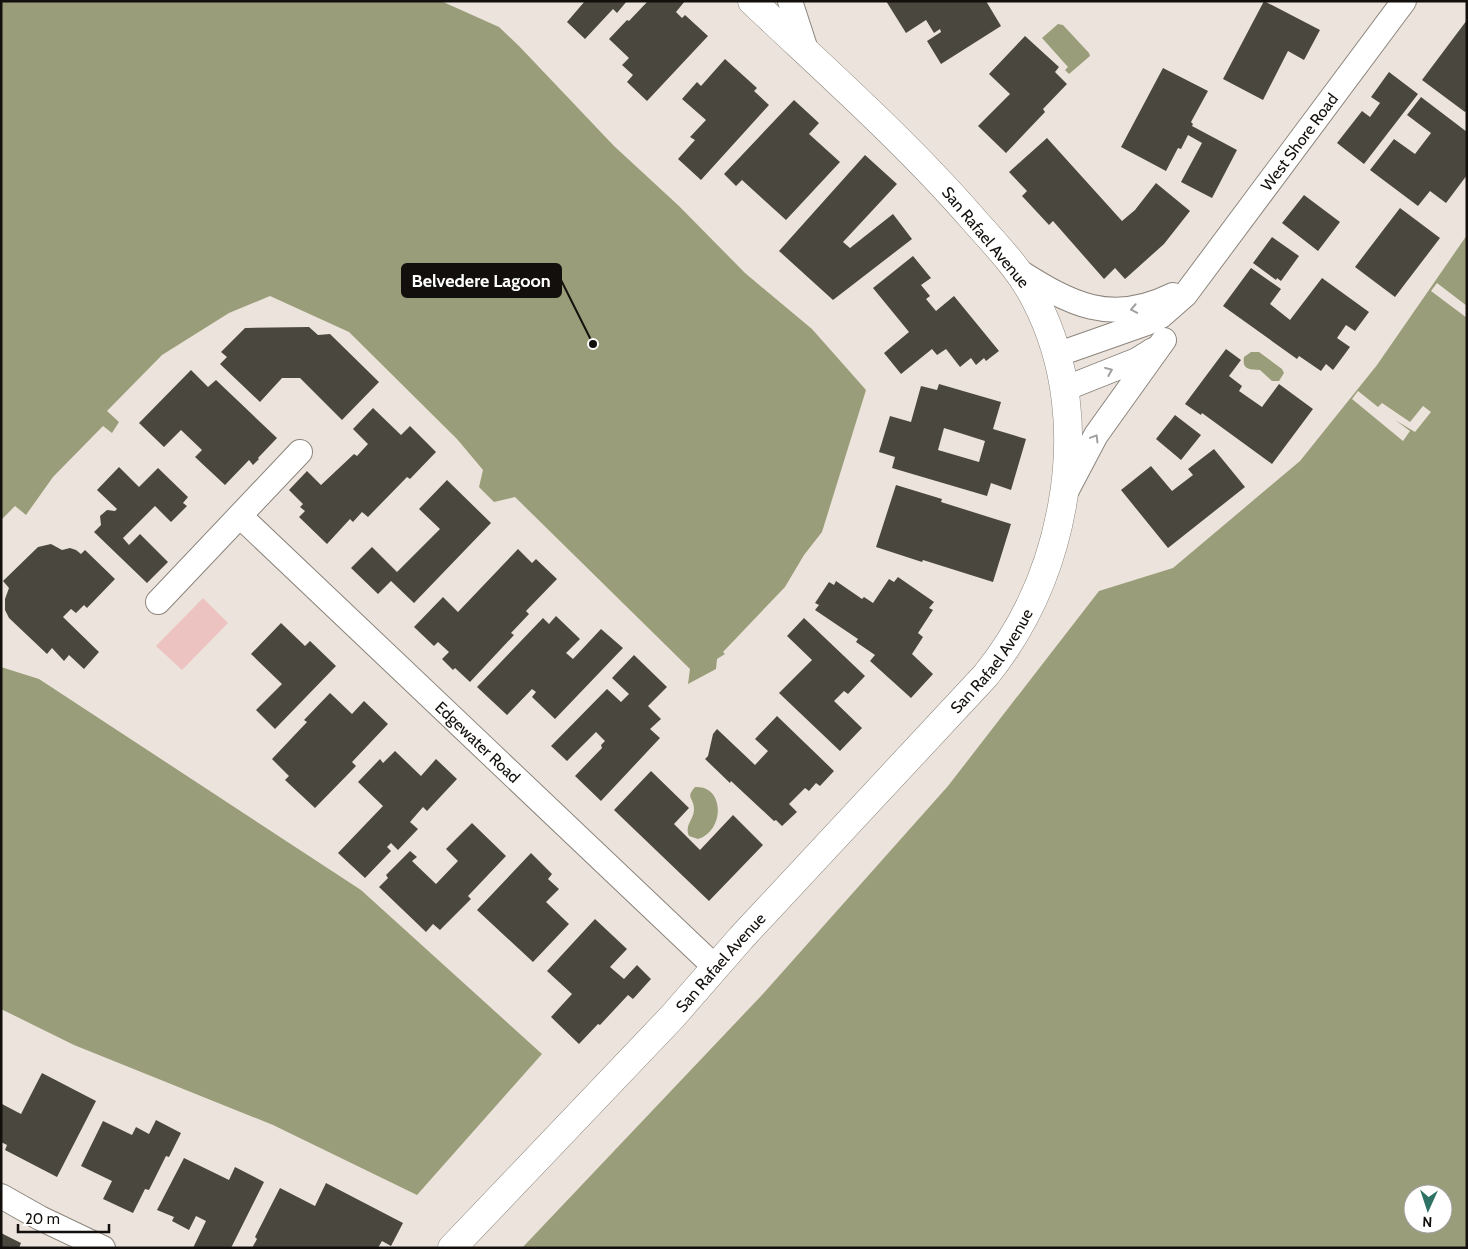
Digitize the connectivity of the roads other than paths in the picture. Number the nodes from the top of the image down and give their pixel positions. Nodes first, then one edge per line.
1 (752, 1) edge
2 (790, 1) edge
3 (1404, 1) edge
4 (807, 52) junction
5 (1016, 269) junction
6 (1195, 283) junction
7 (1164, 340) junction
8 (1056, 355) junction
9 (1064, 389) junction
10 (300, 452) dead end
11 (1064, 496) junction
12 (240, 516) junction
13 (158, 602) dead end
14 (715, 968) junction
15 (1, 1196) edge
16 (103, 1248) edge
17 (452, 1248) edge

1 - 4 street, San Rafael Avenue
2 - 4 street
3 - 6 street, West Shore Road
4 - 5 street, San Rafael Avenue
6 -> 5 street, West Shore Road
5 - 8 street, San Rafael Avenue
6 - 7 street, West Shore Road
6 - 8 street, West Shore Road
9 -> 7 street, West Shore Road
11 -> 7 street, West Shore Road
8 - 9 street, San Rafael Avenue
9 - 11 street, San Rafael Avenue
10 - 12 street
11 - 14 street, San Rafael Avenue
12 - 13 street
12 - 14 street, Edgewater Road
14 - 17 street, San Rafael Avenue
15 - 16 street

